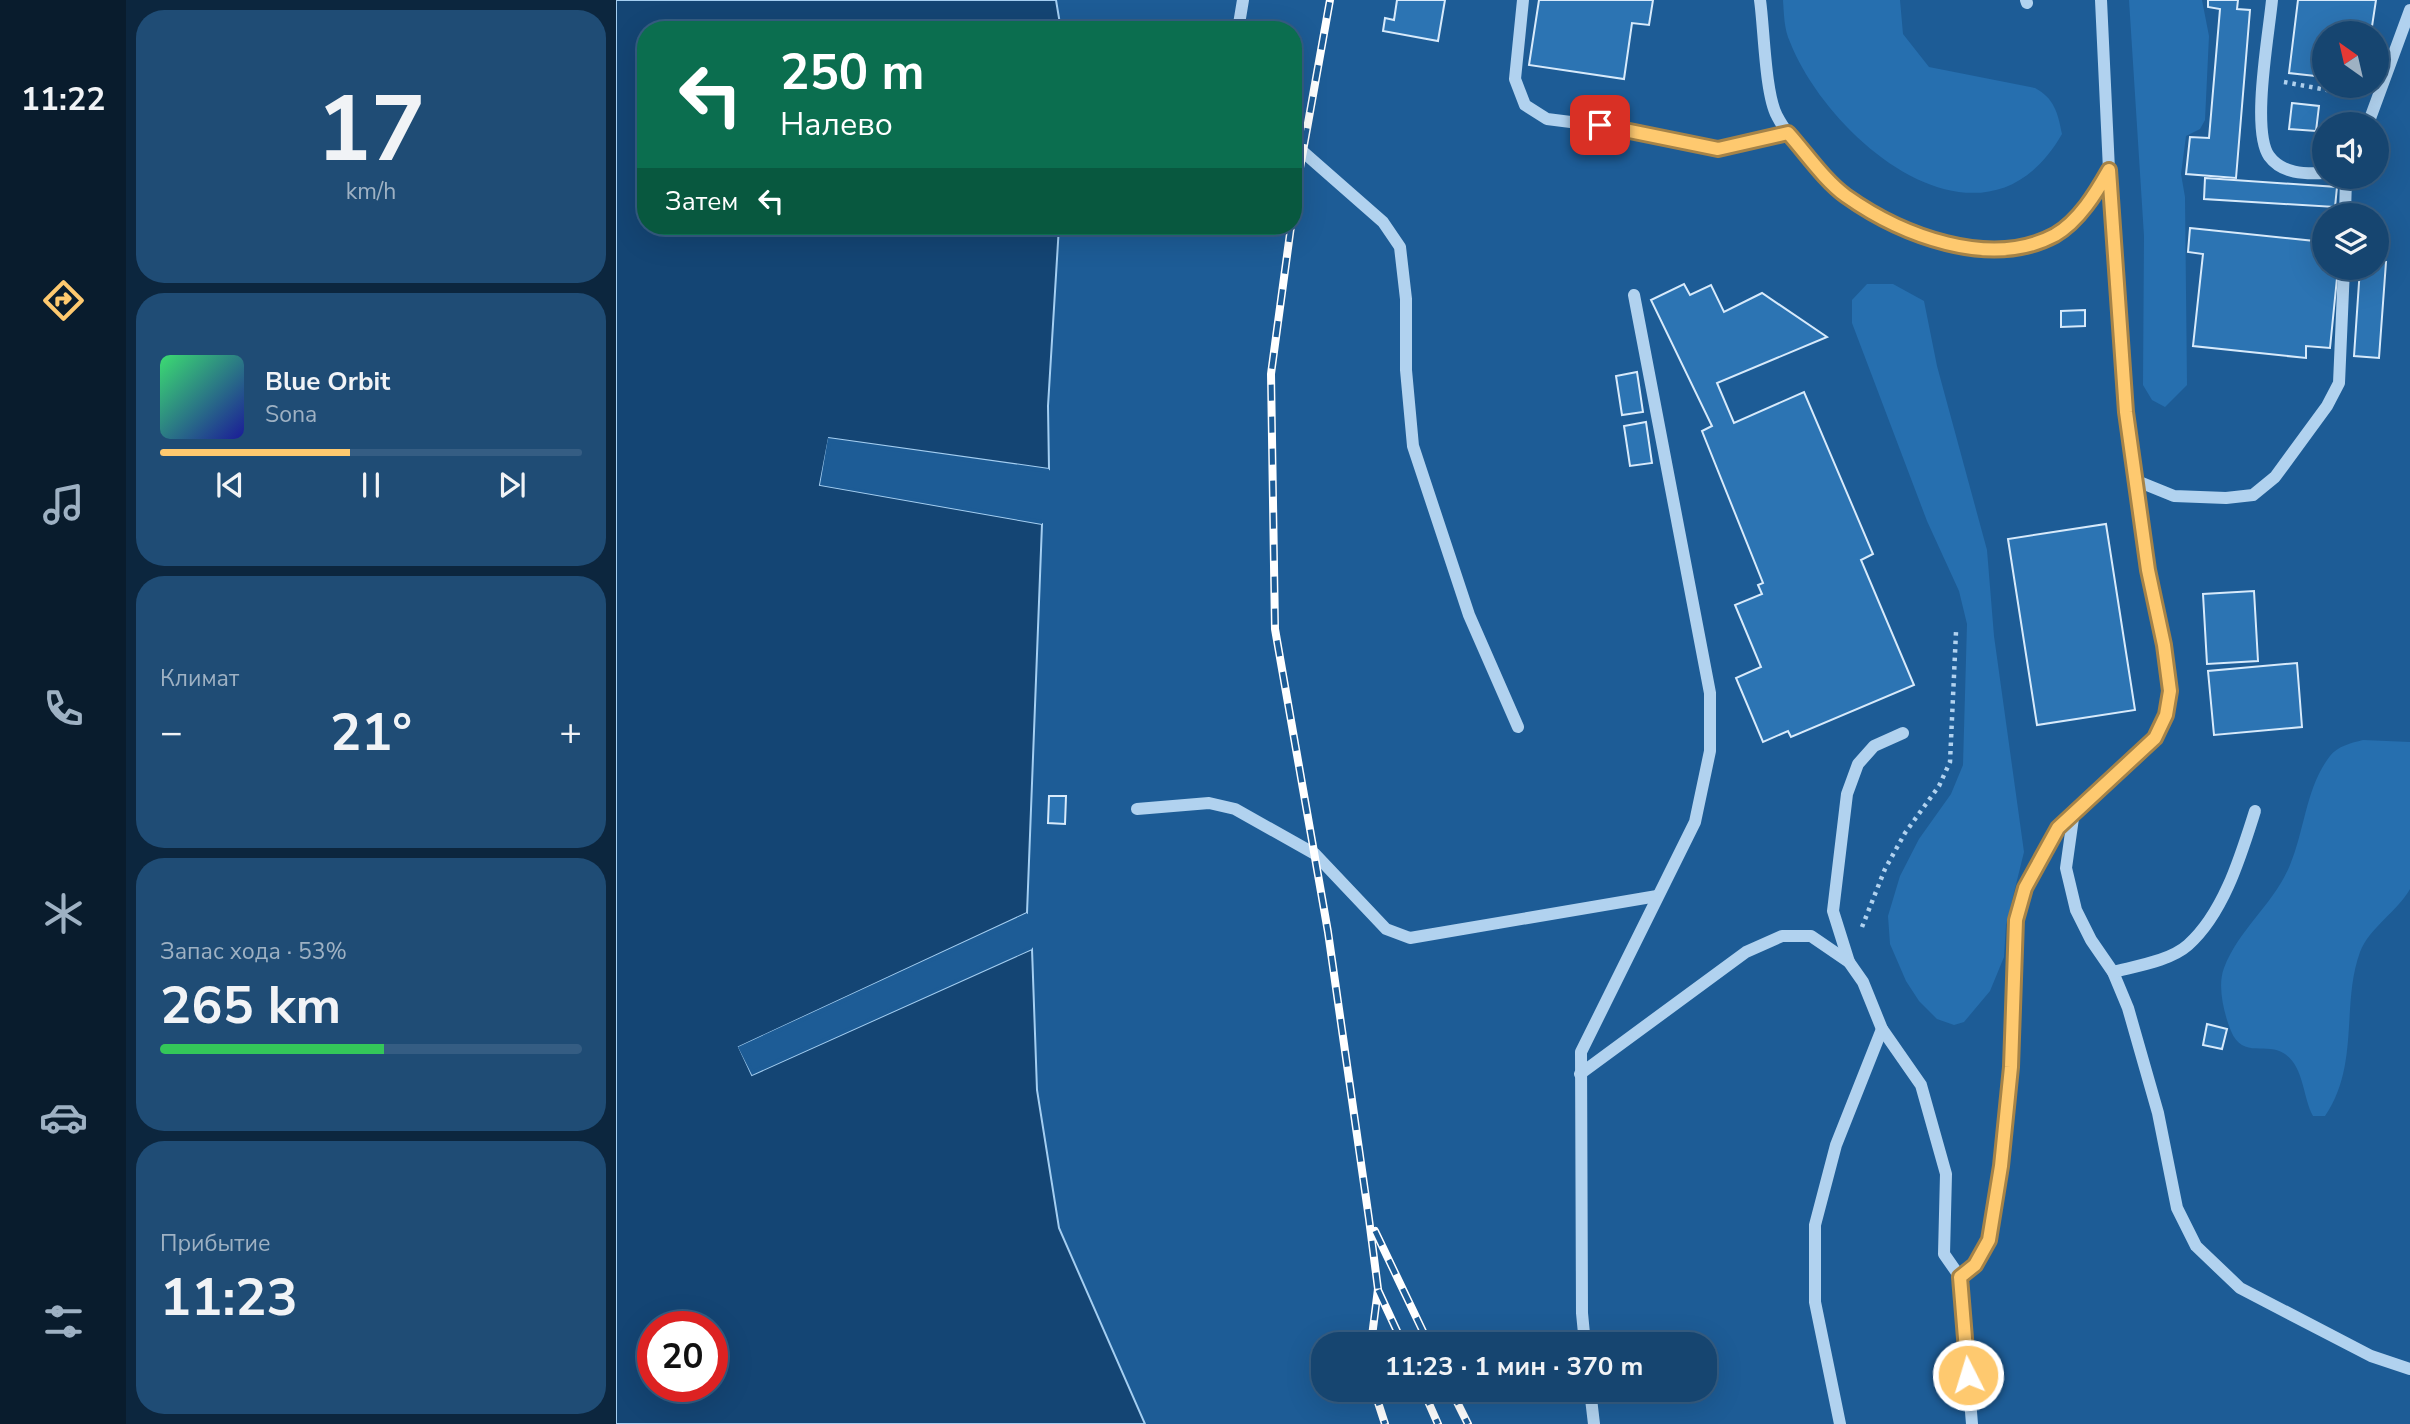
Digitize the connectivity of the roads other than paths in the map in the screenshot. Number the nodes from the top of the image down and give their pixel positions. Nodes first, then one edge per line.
1 (1242, 0) edge
2 (1523, 0) edge
3 (1760, 0) edge
4 (2101, 0) edge
5 (2272, 0) edge
6 (2410, 10) edge
7 (1239, 21) edge
8 (2374, 112) edge
9 (1788, 133) junction
10 (1302, 151) edge
11 (2109, 170) junction
12 (2312, 174) edge
13 (2343, 280) edge
14 (1634, 295) dead end
15 (2137, 481) junction
16 (1518, 727) dead end
17 (1903, 733) dead end
18 (1137, 809) dead end
19 (2074, 811) junction
20 (2255, 811) dead end
21 (1657, 896) junction
22 (1849, 962) junction
23 (2113, 972) junction
24 (1882, 1029) junction
25 (1580, 1074) junction
26 (1960, 1277) junction
27 (1584, 1332) edge
28 (2410, 1369) edge
29 (1591, 1402) edge
30 (1594, 1424) edge
31 (1840, 1424) edge
32 (1972, 1424) edge

1 - 7 street
2 - 9 street
3 - 9 street
4 - 11 street
5 - 12 street
6 - 8 street
9 - 11 street
10 - 16 street
11 - 15 street
13 - 15 street
14 - 21 street
15 - 19 street
17 - 22 street
18 - 21 street
19 - 23 street
19 - 26 street
20 - 23 street
21 - 25 street
22 - 24 street
22 - 25 street
23 - 28 street
24 - 26 street
24 - 31 street
25 - 27 street
26 - 32 street
29 - 30 street

